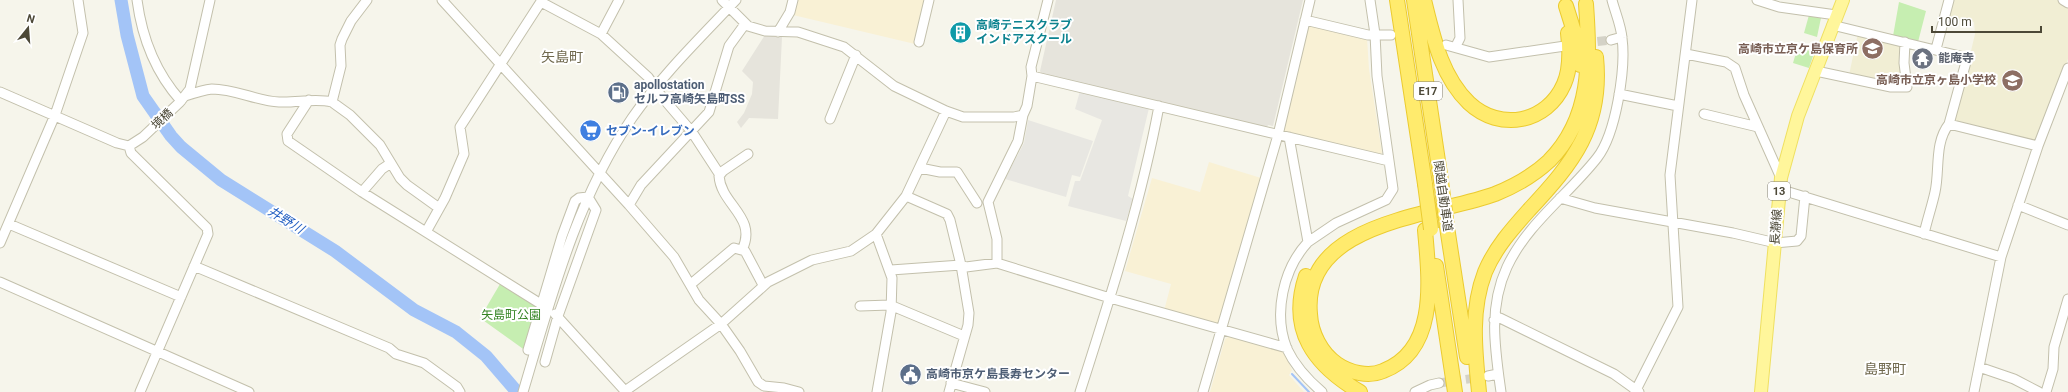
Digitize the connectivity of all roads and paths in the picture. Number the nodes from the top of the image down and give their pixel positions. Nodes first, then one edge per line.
1 (78, 0) edge
2 (137, 0) edge
3 (210, 0) edge
4 (367, 0) edge
5 (442, 0) edge
6 (619, 0) edge
7 (722, 0) edge
8 (736, 0) edge
9 (792, 0) edge
10 (929, 0) edge
11 (1048, 0) edge
12 (1310, 0) edge
13 (1370, 0) edge
14 (1397, 0) edge
15 (1414, 0) edge
16 (1424, 0) edge
17 (1458, 0) edge
18 (1612, 0) edge
19 (1692, 0) edge
20 (1757, 0) edge
21 (1843, 0) edge
22 (1949, 0) edge
23 (2063, 0) edge
24 (541, 1) edge
25 (1586, 2) edge
26 (1565, 3) edge
27 (2068, 3) edge
28 (729, 7) junction
29 (1306, 20) junction
30 (1834, 20) junction
31 (745, 24) junction
32 (1396, 31) junction
33 (778, 32) junction
34 (600, 34) junction
35 (1375, 34) junction
36 (1622, 37) junction
37 (1610, 40) tunnel mouth
38 (919, 42) dead end
39 (1905, 42) junction
40 (1446, 45) dead end
41 (1456, 46) junction
42 (1565, 46) dead end
43 (1936, 49) junction
44 (1686, 54) junction
45 (856, 55) junction
46 (500, 63) junction
47 (2068, 68) edge
48 (1816, 71) junction
49 (1032, 76) junction
50 (657, 87) junction
51 (0, 92) edge
52 (1619, 94) junction
53 (182, 100) junction
54 (309, 100) junction
55 (332, 102) junction
56 (1158, 106) junction
57 (1678, 106) junction
58 (946, 111) junction
59 (1704, 114) dead end
60 (54, 115) junction
61 (1023, 115) junction
62 (830, 119) dead end
63 (1949, 124) junction
64 (1758, 127) junction
65 (692, 132) junction
66 (1278, 135) junction
67 (1289, 137) junction
68 (129, 146) junction
69 (2038, 146) junction
70 (748, 154) dead end
71 (1389, 161) junction
72 (391, 163) junction
73 (920, 168) junction
74 (600, 173) junction
75 (720, 175) junction
76 (1780, 183) junction
77 (362, 192) junction
78 (906, 196) junction
79 (1805, 196) junction
80 (588, 197) junction
81 (1560, 198) junction
82 (977, 203) dead end
83 (2018, 205) junction
84 (630, 206) junction
85 (439, 208) junction
86 (1673, 221) junction
87 (9, 224) junction
88 (2068, 225) edge
89 (1428, 230) junction
90 (426, 232) junction
91 (876, 234) junction
92 (1924, 234) junction
93 (1308, 242) junction
94 (0, 243) edge
95 (1776, 243) junction
96 (742, 250) junction
97 (2001, 257) junction
98 (997, 263) junction
99 (961, 265) junction
100 (194, 266) junction
101 (891, 270) junction
102 (0, 282) edge
103 (691, 284) junction
104 (763, 285) junction
105 (181, 297) junction
106 (1110, 298) junction
107 (2068, 302) edge
108 (543, 305) junction
109 (890, 305) junction
110 (860, 306) dead end
111 (557, 315) junction
112 (1494, 320) junction
113 (721, 324) junction
114 (1222, 330) junction
115 (964, 336) junction
116 (1287, 348) junction
117 (528, 350) dead end
118 (158, 351) junction
119 (545, 362) dead end
120 (1979, 367) junction
121 (1498, 374) junction
122 (1488, 376) tunnel mouth
123 (951, 383) junction
124 (1439, 383) tunnel mouth
125 (762, 389) edge
126 (1637, 391) edge
127 (140, 392) edge
128 (249, 392) edge
129 (460, 392) edge
130 (523, 392) edge
131 (626, 392) edge
132 (799, 392) edge
133 (877, 392) edge
134 (948, 392) edge
135 (986, 392) edge
136 (1080, 392) edge
137 (1203, 392) edge
138 (1322, 392) edge
139 (1360, 392) edge
140 (1416, 392) edge
141 (1455, 392) edge
142 (1472, 392) edge
143 (1479, 392) edge
144 (1501, 392) edge
145 (1761, 392) edge
146 (1974, 392) edge
147 (2039, 392) edge
148 (2046, 392) edge

1 - 60 street
2 - 53 street
3 - 53 street
4 - 55 street
5 - 46 street
6 - 34 street
7 - 28 street
8 - 28 street
9 - 33 street
10 - 38 street
11 - 49 street
12 - 29 street
13 - 35 street
14 - 32 highway, 関越自動車道 / E17
15 - 142 highway, 関越自動車道 / E17, bridge
16 - 26 highway
17 - 41 street
18 - 36 street
19 - 44 street
20 - 30 street
21 - 30 main road, 長瀞線 / 13
22 - 43 street
23 - 27 street
24 - 34 street
24 - 46 street
25 - 89 highway
25 - 143 highway
26 - 139 highway
28 - 31 street
28 - 50 street
29 - 35 street
29 - 66 street
30 - 39 street
30 - 48 main road, 長瀞線 / 13
31 - 33 street
31 - 65 street
32 - 35 street
32 - 89 highway, 関越自動車道 / E17, bridge
33 - 45 street
34 - 50 street
35 - 71 street
36 - 37 street
36 - 52 street
39 - 43 street
39 - 48 street
40 - 41 street
41 - 42 street
43 - 63 street
44 - 57 street
44 - 64 street
45 - 58 street
45 - 62 street
46 - 74 street
46 - 85 street
47 - 69 street
48 - 76 main road, 長瀞線 / 13
49 - 56 street
49 - 61 street
50 - 65 street
50 - 74 street
51 - 60 street
52 - 57 street
52 - 81 street
53 - 54 street
53 - 68 street, 境橋
54 - 55 street
54 - 77 street
55 - 72 street
56 - 66 street
56 - 106 street
57 - 86 street
58 - 61 street
58 - 73 street
59 - 64 street
60 - 68 street
60 - 87 street
61 - 98 street
63 - 69 street
63 - 92 street
64 - 76 street
65 - 75 street
65 - 84 street
66 - 67 street
66 - 114 street
67 - 71 street
67 - 93 street
68 - 100 street
69 - 83 street
70 - 75 street
71 - 93 street
72 - 77 street
72 - 85 street
73 - 78 street
73 - 82 street
74 - 80 street
74 - 84 street
75 - 96 street
76 - 79 street
76 - 95 main road, 長瀞線 / 13
77 - 90 street
78 - 91 street
78 - 99 street
79 - 92 street
79 - 95 street
80 - 108 street
80 - 111 street
80 - 130 street
81 - 86 street
81 - 112 street
83 - 88 street
83 - 97 street
84 - 103 street
85 - 90 street
86 - 95 street
86 - 126 street
87 - 94 street
87 - 105 street
89 - 141 highway, 関越自動車道 / E17
90 - 108 street
91 - 101 street
91 - 104 street
92 - 97 street
93 - 116 street
95 - 145 main road, 長瀞線 / 13
96 - 103 street
96 - 104 street
97 - 120 street
98 - 99 street
98 - 106 street
99 - 101 street
99 - 115 street
100 - 105 street
100 - 129 street
101 - 109 street
102 - 118 street
103 - 113 street
104 - 113 street
105 - 118 street
106 - 114 street
106 - 136 street
107 - 148 street
108 - 117 street
109 - 110 street
109 - 115 street
109 - 133 street
111 - 119 street
111 - 131 street
112 - 121 street
112 - 126 street
113 - 125 street
113 - 131 street
114 - 116 street
114 - 137 street
115 - 123 street
116 - 138 street
118 - 127 street
118 - 128 street
120 - 146 street
120 - 147 street
121 - 122 street
121 - 144 street
123 - 134 street
123 - 135 street
124 - 140 street
125 - 132 street

